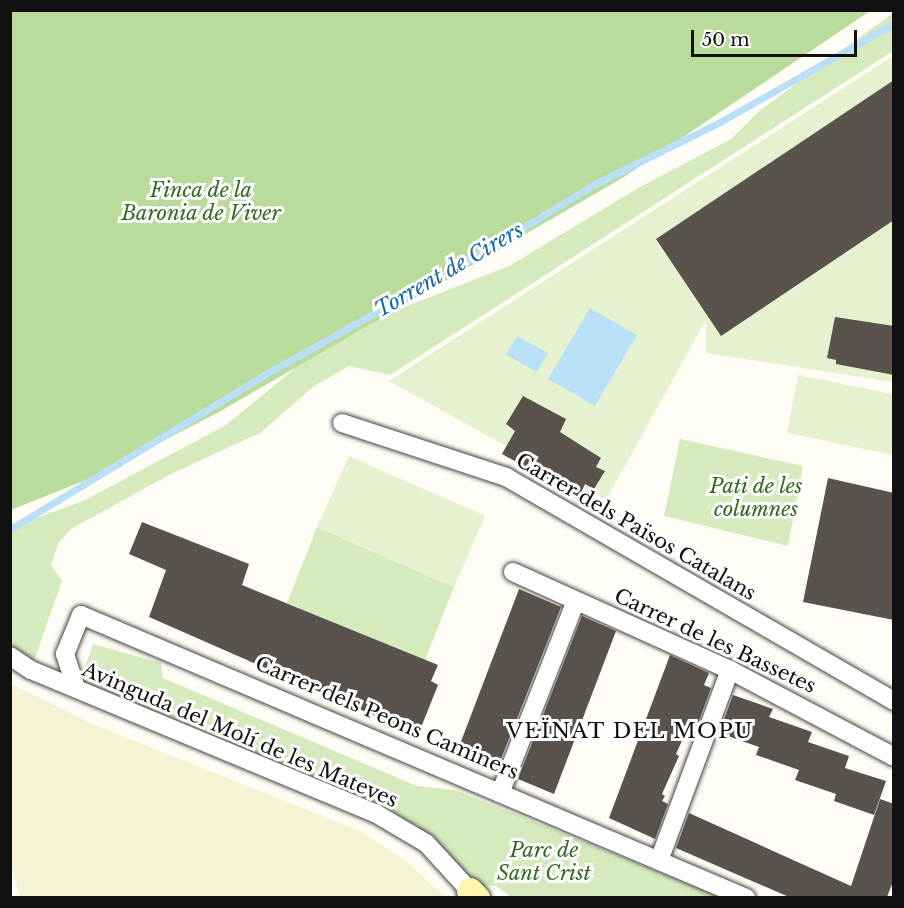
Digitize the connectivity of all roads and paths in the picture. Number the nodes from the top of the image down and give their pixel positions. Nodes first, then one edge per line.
1 (342, 423) dead end
2 (513, 572) dead end
3 (576, 601) junction
4 (10, 656) edge
5 (730, 670) junction
6 (76, 688) junction
7 (894, 701) edge
8 (894, 757) edge
9 (501, 791) junction
10 (660, 858) junction
11 (473, 895) edge
12 (746, 897) edge

1 - 7 street, Carrer dels Països Catalans
2 - 3 street, Carrer de les Bassetes
3 - 5 street, Carrer de les Bassetes
3 - 9 street
4 - 6 street, Avinguda del Molí de les Mateves
5 - 8 street, Carrer de les Bassetes
5 - 10 street
6 - 9 street, Carrer dels Peons Caminers
6 - 11 street, Avinguda del Molí de les Mateves
9 - 10 street, Carrer dels Peons Caminers
10 - 12 street, Carrer dels Peons Caminers

